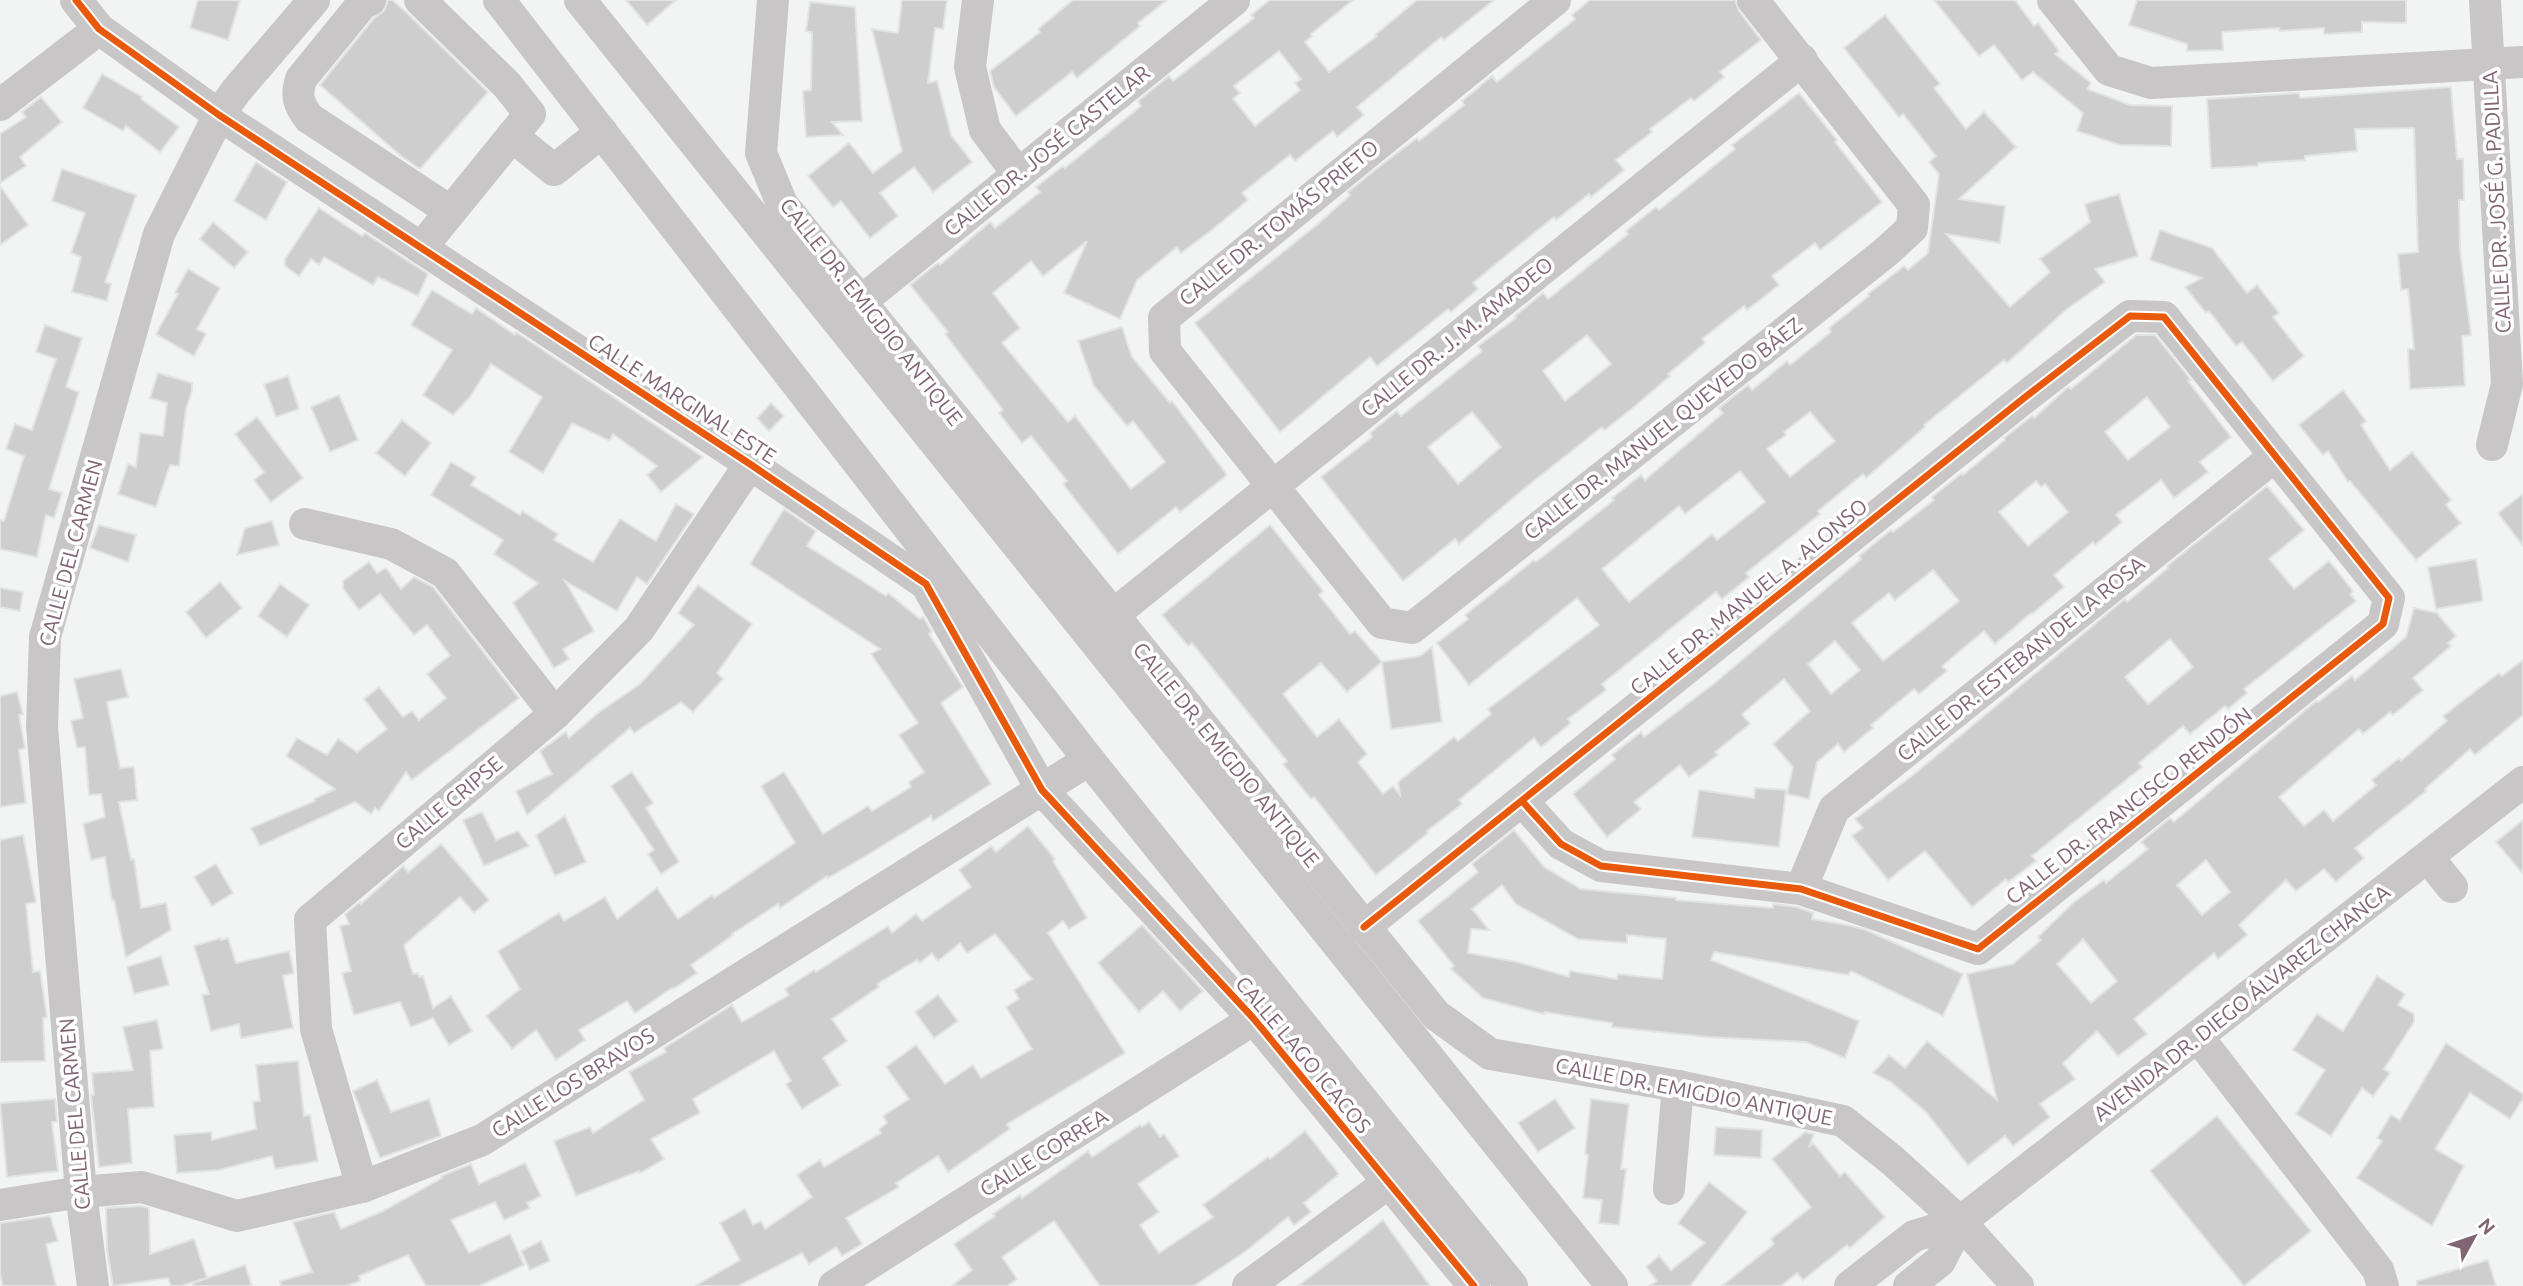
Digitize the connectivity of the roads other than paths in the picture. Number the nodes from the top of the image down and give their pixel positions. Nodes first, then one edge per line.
1 (76, 0) edge
2 (314, 0) edge
3 (370, 0) edge
4 (420, 0) edge
5 (499, 0) edge
6 (580, 0) edge
7 (773, 0) edge
8 (978, 0) edge
9 (1234, 0) edge
10 (1555, 0) edge
11 (1753, 0) edge
12 (2053, 0) edge
13 (2485, 0) edge
14 (99, 29) junction
15 (290, 29) junction
16 (323, 52) junction
17 (1802, 60) junction
18 (2523, 62) edge
19 (2489, 64) junction
20 (0, 106) edge
21 (219, 115) junction
22 (602, 132) junction
23 (512, 136) junction
24 (1018, 174) junction
25 (450, 211) junction
26 (421, 247) junction
27 (860, 302) junction
28 (2164, 317) joint
29 (2492, 445) dead end
30 (2274, 456) junction
31 (750, 464) junction
32 (1272, 486) junction
33 (305, 524) dead end
34 (1113, 615) junction
35 (555, 714) junction
36 (1089, 760) junction
37 (2523, 782) edge
38 (1042, 790) junction
39 (1522, 801) junction
40 (2428, 858) junction
41 (2452, 887) dead end
42 (1801, 889) junction
43 (1364, 927) junction
44 (1254, 1019) junction
45 (2198, 1037) junction
46 (1678, 1086) junction
47 (1388, 1183) junction
48 (362, 1187) junction
49 (1669, 1189) dead end
50 (80, 1192) junction
51 (0, 1205) edge
52 (1960, 1222) junction
53 (2007, 1282) edge
54 (93, 1286) edge
55 (834, 1286) edge
56 (1248, 1286) edge
57 (1474, 1286) edge
58 (1512, 1286) edge
59 (1612, 1286) edge
60 (1850, 1286) edge
61 (1909, 1286) edge
62 (2383, 1286) edge

1 - 14 street, CALLE MARGINAL ESTE
2 - 15 street, CALLE DEL CARMEN
3 - 16 street
4 - 23 street
5 - 22 street
6 - 59 street
7 - 27 street, CALLE DR. EMIGDIO ANTIQUE
8 - 24 street
9 - 24 street, CALLE DR. JOSÉ CASTELAR
10 - 32 street, CALLE DR. TOMÁS PRIETO
11 - 17 street
12 - 19 street
13 - 19 street, CALLE DR. JOSÉ G. PADILLA
14 - 20 street
14 - 21 street, CALLE MARGINAL ESTE
15 - 16 street
15 - 21 street, CALLE DEL CARMEN
16 - 25 street
17 - 32 street, CALLE DR. J. M. AMADEO
17 - 32 street, CALLE DR. MANUEL QUEVEDO BÁEZ
18 - 19 street
19 - 29 street, CALLE DR. JOSÉ G. PADILLA
21 - 26 street, CALLE MARGINAL ESTE
21 - 50 street, CALLE DEL CARMEN
22 - 23 street
22 - 36 street
23 - 25 street
24 - 27 street, CALLE DR. JOSÉ CASTELAR
25 - 26 street
26 - 31 street, CALLE MARGINAL ESTE
27 - 34 street, CALLE DR. EMIGDIO ANTIQUE
28 - 30 street, CALLE DR. FRANCISCO RENDÓN
28 - 39 street, CALLE DR. MANUEL A. ALONSO
30 - 42 street, CALLE DR. ESTEBAN DE LA ROSA
30 - 42 street, CALLE DR. FRANCISCO RENDÓN
31 - 35 street, CALLE CRIPSE
31 - 38 street, CALLE MARGINAL ESTE
32 - 34 street, CALLE DR. J. M. AMADEO
33 - 35 street
34 - 43 street, CALLE DR. EMIGDIO ANTIQUE
35 - 48 street, CALLE CRIPSE
36 - 38 street, CALLE LOS BRAVOS
36 - 58 street
37 - 40 street, AVENIDA DR. DIEGO ÁLVAREZ CHANCA
38 - 44 street, CALLE LAGO ICACOS
38 - 48 street, CALLE LOS BRAVOS
39 - 42 street, CALLE DR. FRANCISCO RENDÓN
39 - 43 street, CALLE DR. MANUEL A. ALONSO
40 - 41 street
40 - 45 street, AVENIDA DR. DIEGO ÁLVAREZ CHANCA
43 - 46 street, CALLE DR. EMIGDIO ANTIQUE
44 - 47 street, CALLE LAGO ICACOS
44 - 55 street, CALLE CORREA
45 - 52 street, AVENIDA DR. DIEGO ÁLVAREZ CHANCA
45 - 62 street
46 - 49 street
46 - 52 street, CALLE DR. EMIGDIO ANTIQUE
47 - 56 street
47 - 57 street, CALLE LAGO ICACOS
48 - 50 street, CALLE LOS BRAVOS
50 - 51 street, CALLE LOS BRAVOS
50 - 54 street, CALLE DEL CARMEN
52 - 53 street, CALLE DR. EMIGDIO ANTIQUE
52 - 60 street, AVENIDA DR. DIEGO ÁLVAREZ CHANCA
52 - 61 street, AVENIDA DR. DIEGO ÁLVAREZ CHANCA

